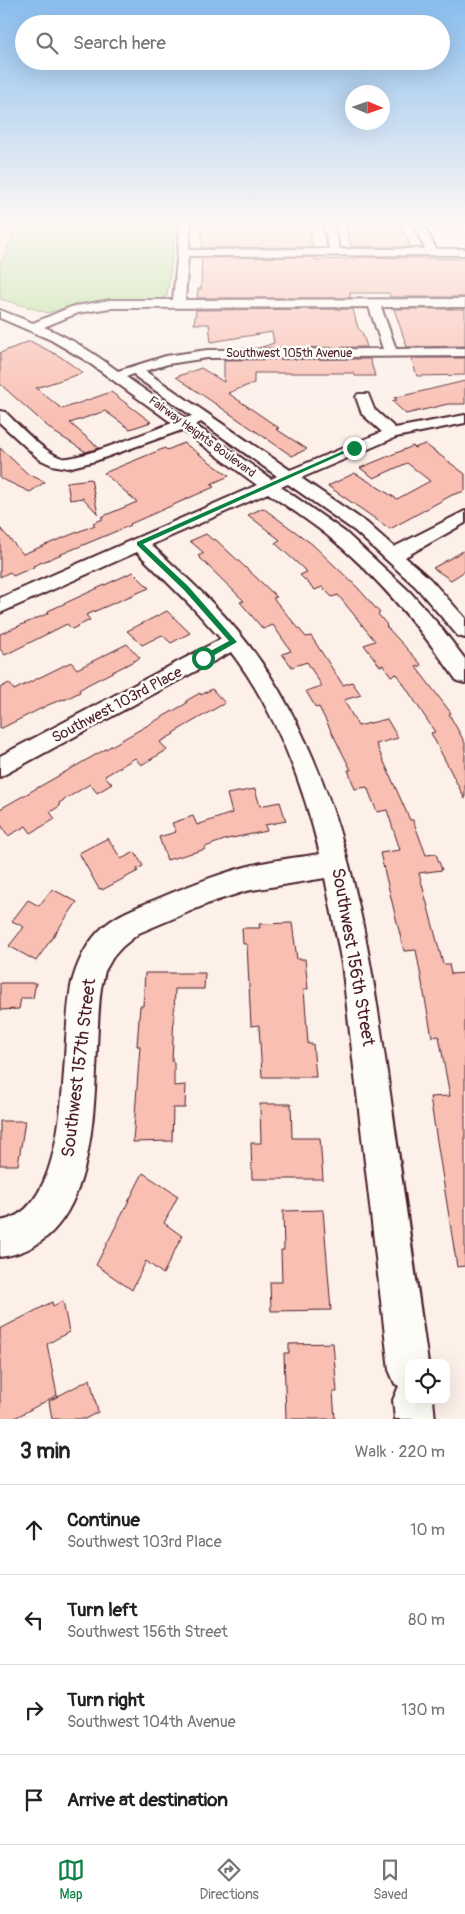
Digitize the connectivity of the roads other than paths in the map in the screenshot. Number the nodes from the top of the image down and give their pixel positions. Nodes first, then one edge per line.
1 (181, 286) edge
2 (0, 303) edge
3 (374, 303) junction
4 (465, 303) edge
5 (179, 304) junction
6 (0, 314) edge
7 (48, 320) junction
8 (34, 327) junction
9 (99, 346) dead end
10 (465, 352) edge
11 (391, 353) junction
12 (121, 361) dead end
13 (134, 370) junction
14 (117, 376) junction
15 (363, 397) dead end
16 (0, 415) edge
17 (203, 417) junction
18 (465, 419) edge
19 (184, 424) junction
20 (392, 433) junction
21 (290, 477) junction
22 (270, 486) junction
23 (465, 516) edge
24 (139, 544) junction
25 (394, 555) junction
26 (0, 606) edge
27 (465, 631) edge
28 (234, 642) junction
29 (465, 675) edge
30 (0, 768) edge
31 (337, 864) junction
32 (0, 1239) edge
33 (408, 1359) edge
34 (413, 1404) edge
35 (415, 1419) edge

1 - 5 street
2 - 7 street
3 - 4 street
3 - 5 street
3 - 11 street
5 - 7 street
6 - 8 street, Fairway Heights Boulevard
7 - 8 street
7 - 9 street
8 - 14 street, Fairway Heights Boulevard
10 - 11 street, Southwest 105th Avenue
11 - 13 street, Southwest 105th Avenue
12 - 13 street, Fairway Heights Boulevard
13 - 14 street, Southwest 105th Avenue
13 - 17 street, Fairway Heights Boulevard
14 - 19 street, Fairway Heights Boulevard
15 - 20 street
16 - 19 street
17 - 19 street
17 - 21 street, Fairway Heights Boulevard
18 - 20 street
19 - 22 street, Fairway Heights Boulevard
20 - 21 street
21 - 22 street
21 - 25 street, Fairway Heights Boulevard
22 - 24 street
22 - 29 street, Fairway Heights Boulevard
23 - 25 street
24 - 26 street
24 - 28 street, Southwest 156th Street
25 - 27 street, Fairway Heights Boulevard
28 - 30 street, Southwest 103rd Place
28 - 31 street, Southwest 156th Street
31 - 32 street, Southwest 157th Street
31 - 33 street, Southwest 156th Street
34 - 35 street

